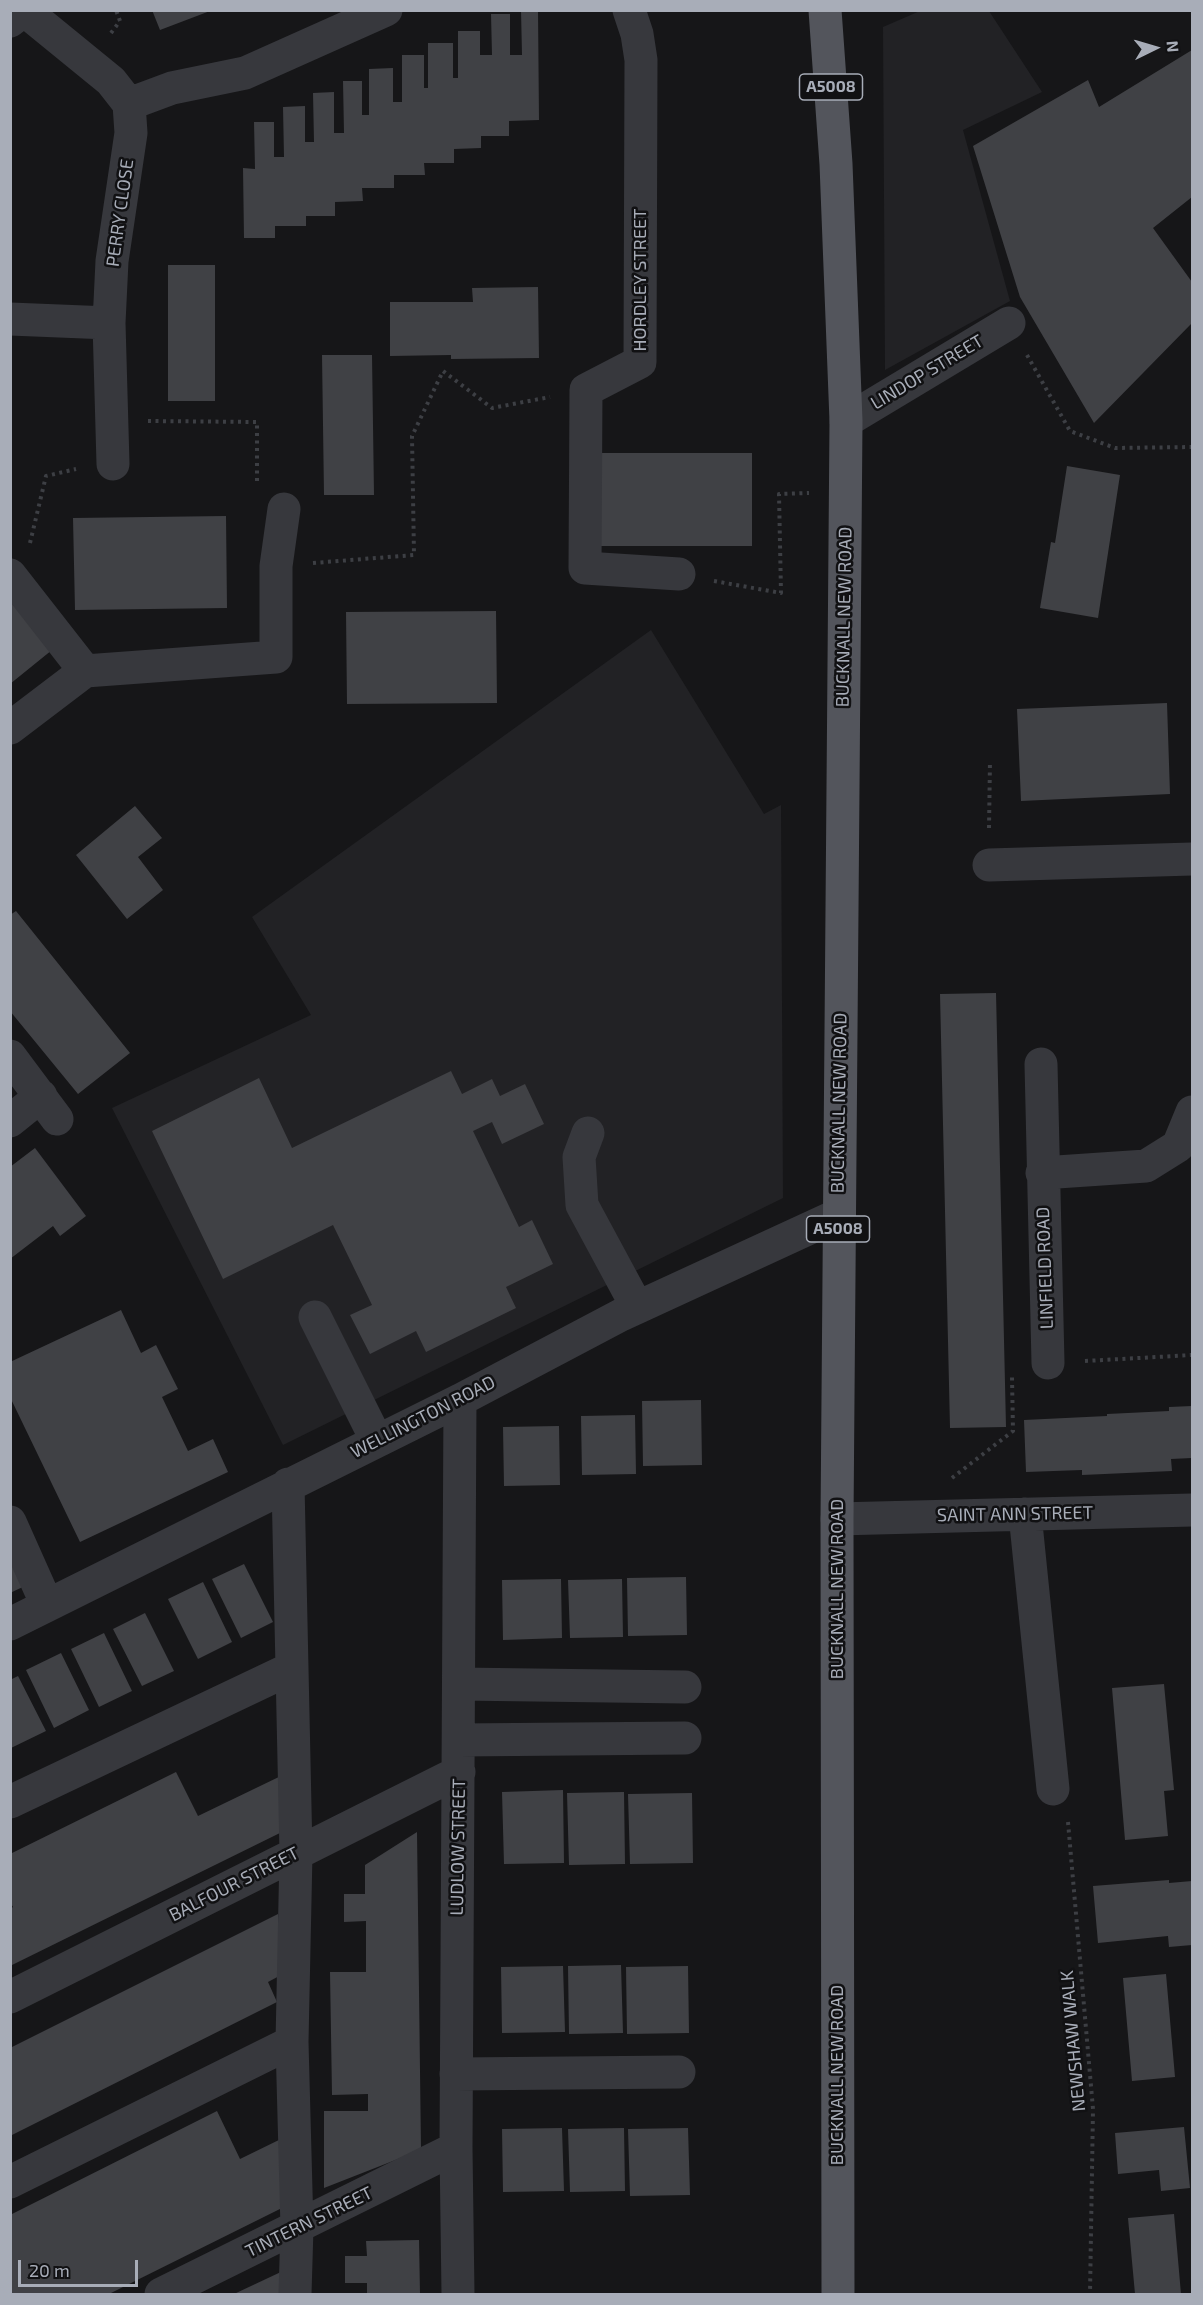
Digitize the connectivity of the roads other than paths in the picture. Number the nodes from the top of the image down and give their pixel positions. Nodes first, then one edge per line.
1 (24, 10) edge
2 (386, 10) edge
3 (629, 10) edge
4 (825, 10) edge
5 (844, 10) edge
6 (10, 21) edge
7 (129, 104) junction
8 (837, 165) junction
9 (10, 319) edge
10 (109, 323) junction
11 (1009, 323) road end
12 (846, 421) junction
13 (113, 464) road end
14 (284, 509) road end
15 (679, 574) road end
16 (15, 581) edge
17 (85, 671) junction
18 (10, 728) edge
19 (1192, 858) edge
20 (988, 865) road end
21 (10, 1056) edge
22 (1041, 1064) dead end
23 (1192, 1112) edge
24 (10, 1121) edge
25 (588, 1133) dead end
26 (1042, 1173) junction
27 (838, 1215) junction
28 (637, 1307) junction
29 (315, 1317) dead end
30 (1048, 1363) road end
31 (460, 1400) junction
32 (377, 1441) junction
33 (288, 1484) junction
34 (1192, 1510) edge
35 (1025, 1514) junction
36 (837, 1519) junction
37 (10, 1522) edge
38 (47, 1605) junction
39 (10, 1624) edge
40 (292, 1668) junction
41 (459, 1684) junction
42 (685, 1687) dead end
43 (685, 1738) dead end
44 (459, 1756) junction
45 (1053, 1789) road end
46 (10, 1802) edge
47 (296, 1852) junction
48 (10, 1998) edge
49 (292, 2042) junction
50 (680, 2072) dead end
51 (456, 2074) junction
52 (456, 2148) junction
53 (10, 2182) edge
54 (297, 2228) junction
55 (161, 2295) edge
56 (296, 2295) edge
57 (458, 2295) edge
58 (838, 2295) edge

1 - 6 street
1 - 7 street
2 - 7 street
3 - 15 street, HORDLEY STREET
4 - 8 main road, BUCKNALL NEW ROAD / A5008
5 - 8 main road, BUCKNALL NEW ROAD / A5008
7 - 10 street, PERRY CLOSE
8 - 12 main road, BUCKNALL NEW ROAD / A5008
9 - 10 street
10 - 13 street, PERRY CLOSE
11 - 12 street, LINDOP STREET
12 - 27 main road, BUCKNALL NEW ROAD / A5008
14 - 17 street
16 - 17 street
17 - 18 street
19 - 20 street
21 - 24 street
22 - 26 street, LINFIELD ROAD
23 - 26 street
25 - 28 street
26 - 30 street, LINFIELD ROAD
27 - 28 street, WELLINGTON ROAD
27 - 36 main road, BUCKNALL NEW ROAD / A5008
28 - 31 street, WELLINGTON ROAD
29 - 32 street
31 - 32 street, WELLINGTON ROAD
31 - 41 street, LUDLOW STREET
32 - 33 street, WELLINGTON ROAD
33 - 38 street, WELLINGTON ROAD
33 - 40 street
34 - 35 street, SAINT ANN STREET
35 - 36 street, SAINT ANN STREET
35 - 45 street
36 - 58 main road, BUCKNALL NEW ROAD / A5008
37 - 38 street
38 - 39 street, WELLINGTON ROAD
40 - 46 street
40 - 47 street
41 - 42 street
41 - 44 street, LUDLOW STREET
43 - 44 street
44 - 47 street, BALFOUR STREET
44 - 51 street, LUDLOW STREET
47 - 48 street, BALFOUR STREET
47 - 49 street
49 - 53 street
49 - 54 street
50 - 51 street
51 - 52 street, LUDLOW STREET
52 - 54 street, TINTERN STREET
52 - 57 street, LUDLOW STREET
54 - 55 street, TINTERN STREET
54 - 56 street

